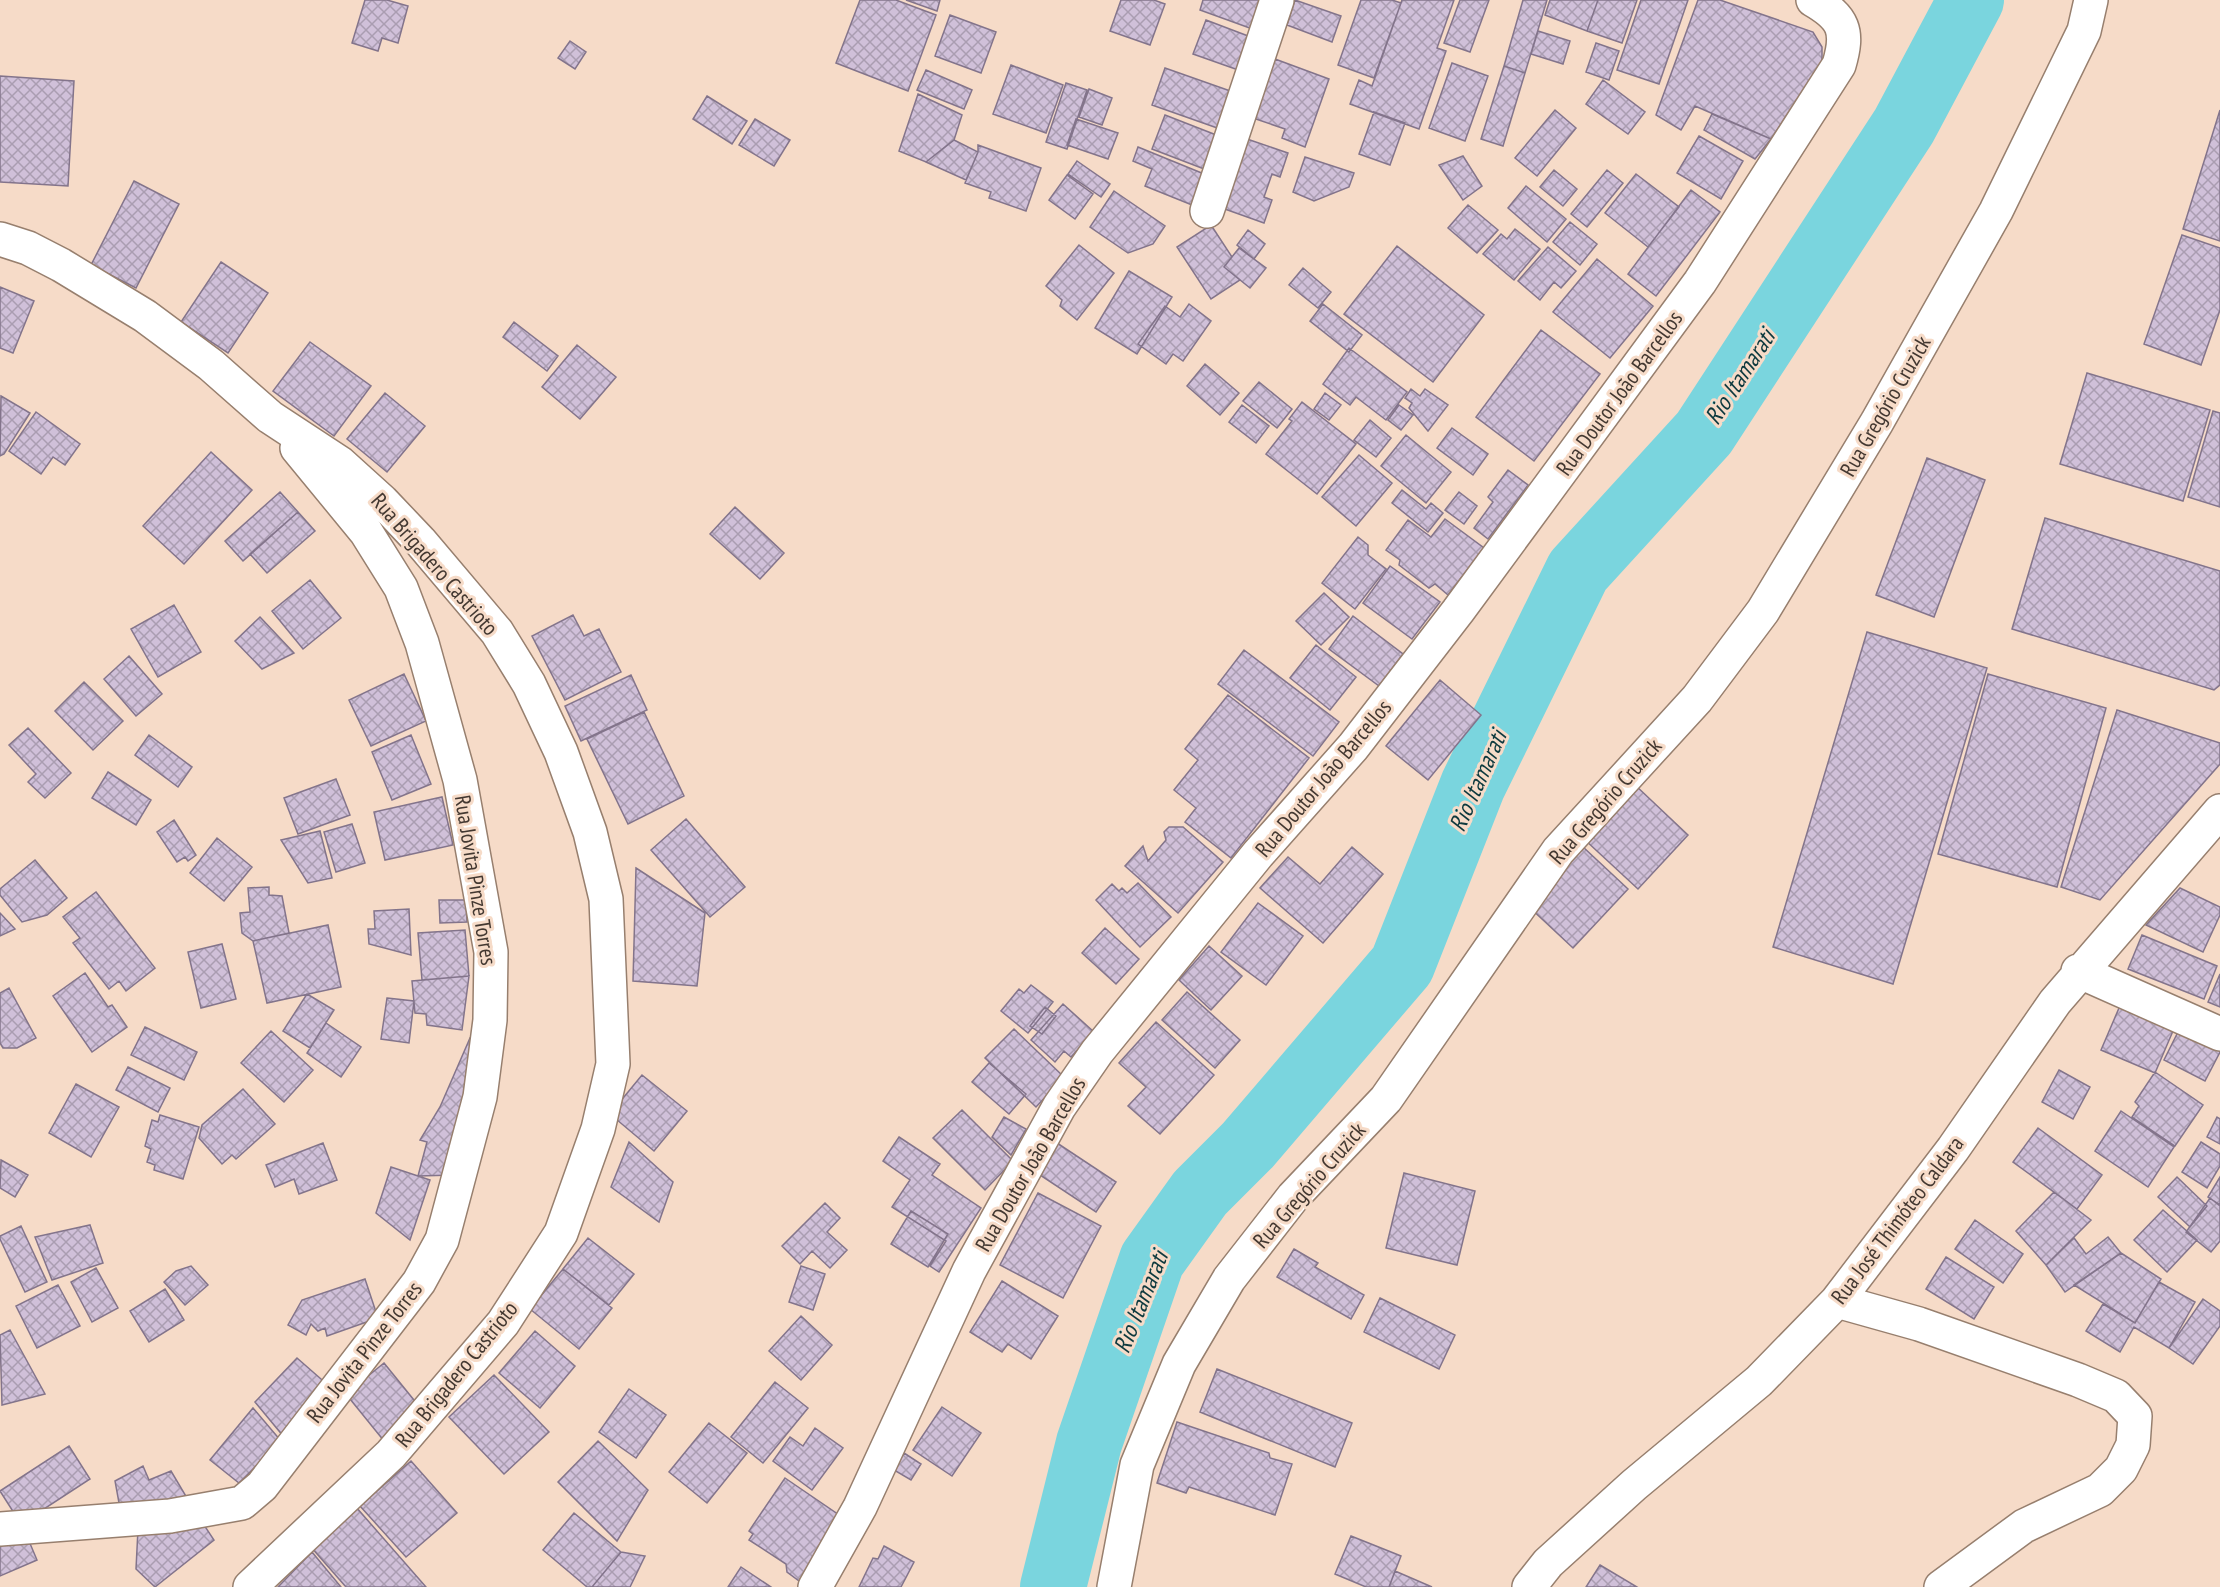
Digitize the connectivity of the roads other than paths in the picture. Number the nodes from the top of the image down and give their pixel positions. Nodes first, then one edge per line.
1 (1277, 0) edge
2 (1813, 0) edge
3 (2091, 0) edge
4 (1206, 211) dead end
5 (0, 239) edge
6 (270, 417) junction
7 (2220, 811) edge
8 (2078, 971) junction
9 (2220, 1034) edge
10 (1837, 1301) junction
11 (0, 1529) edge
12 (250, 1587) edge
13 (815, 1587) edge
14 (1114, 1587) edge
15 (1529, 1587) edge
16 (1941, 1587) edge

1 - 4 street
2 - 13 street, Rua Doutor João Barcellos
3 - 14 street, Rua Gregório Cruzick
5 - 6 street, Rua Brigadero Castrioto
6 - 11 street, Rua Jovita Pinze Torres
6 - 12 street, Rua Brigadero Castrioto
7 - 8 street, Rua José Thimóteo Caldara
8 - 9 street
8 - 10 street, Rua José Thimóteo Caldara
10 - 15 street, Rua José Thimóteo Caldara
10 - 16 street

